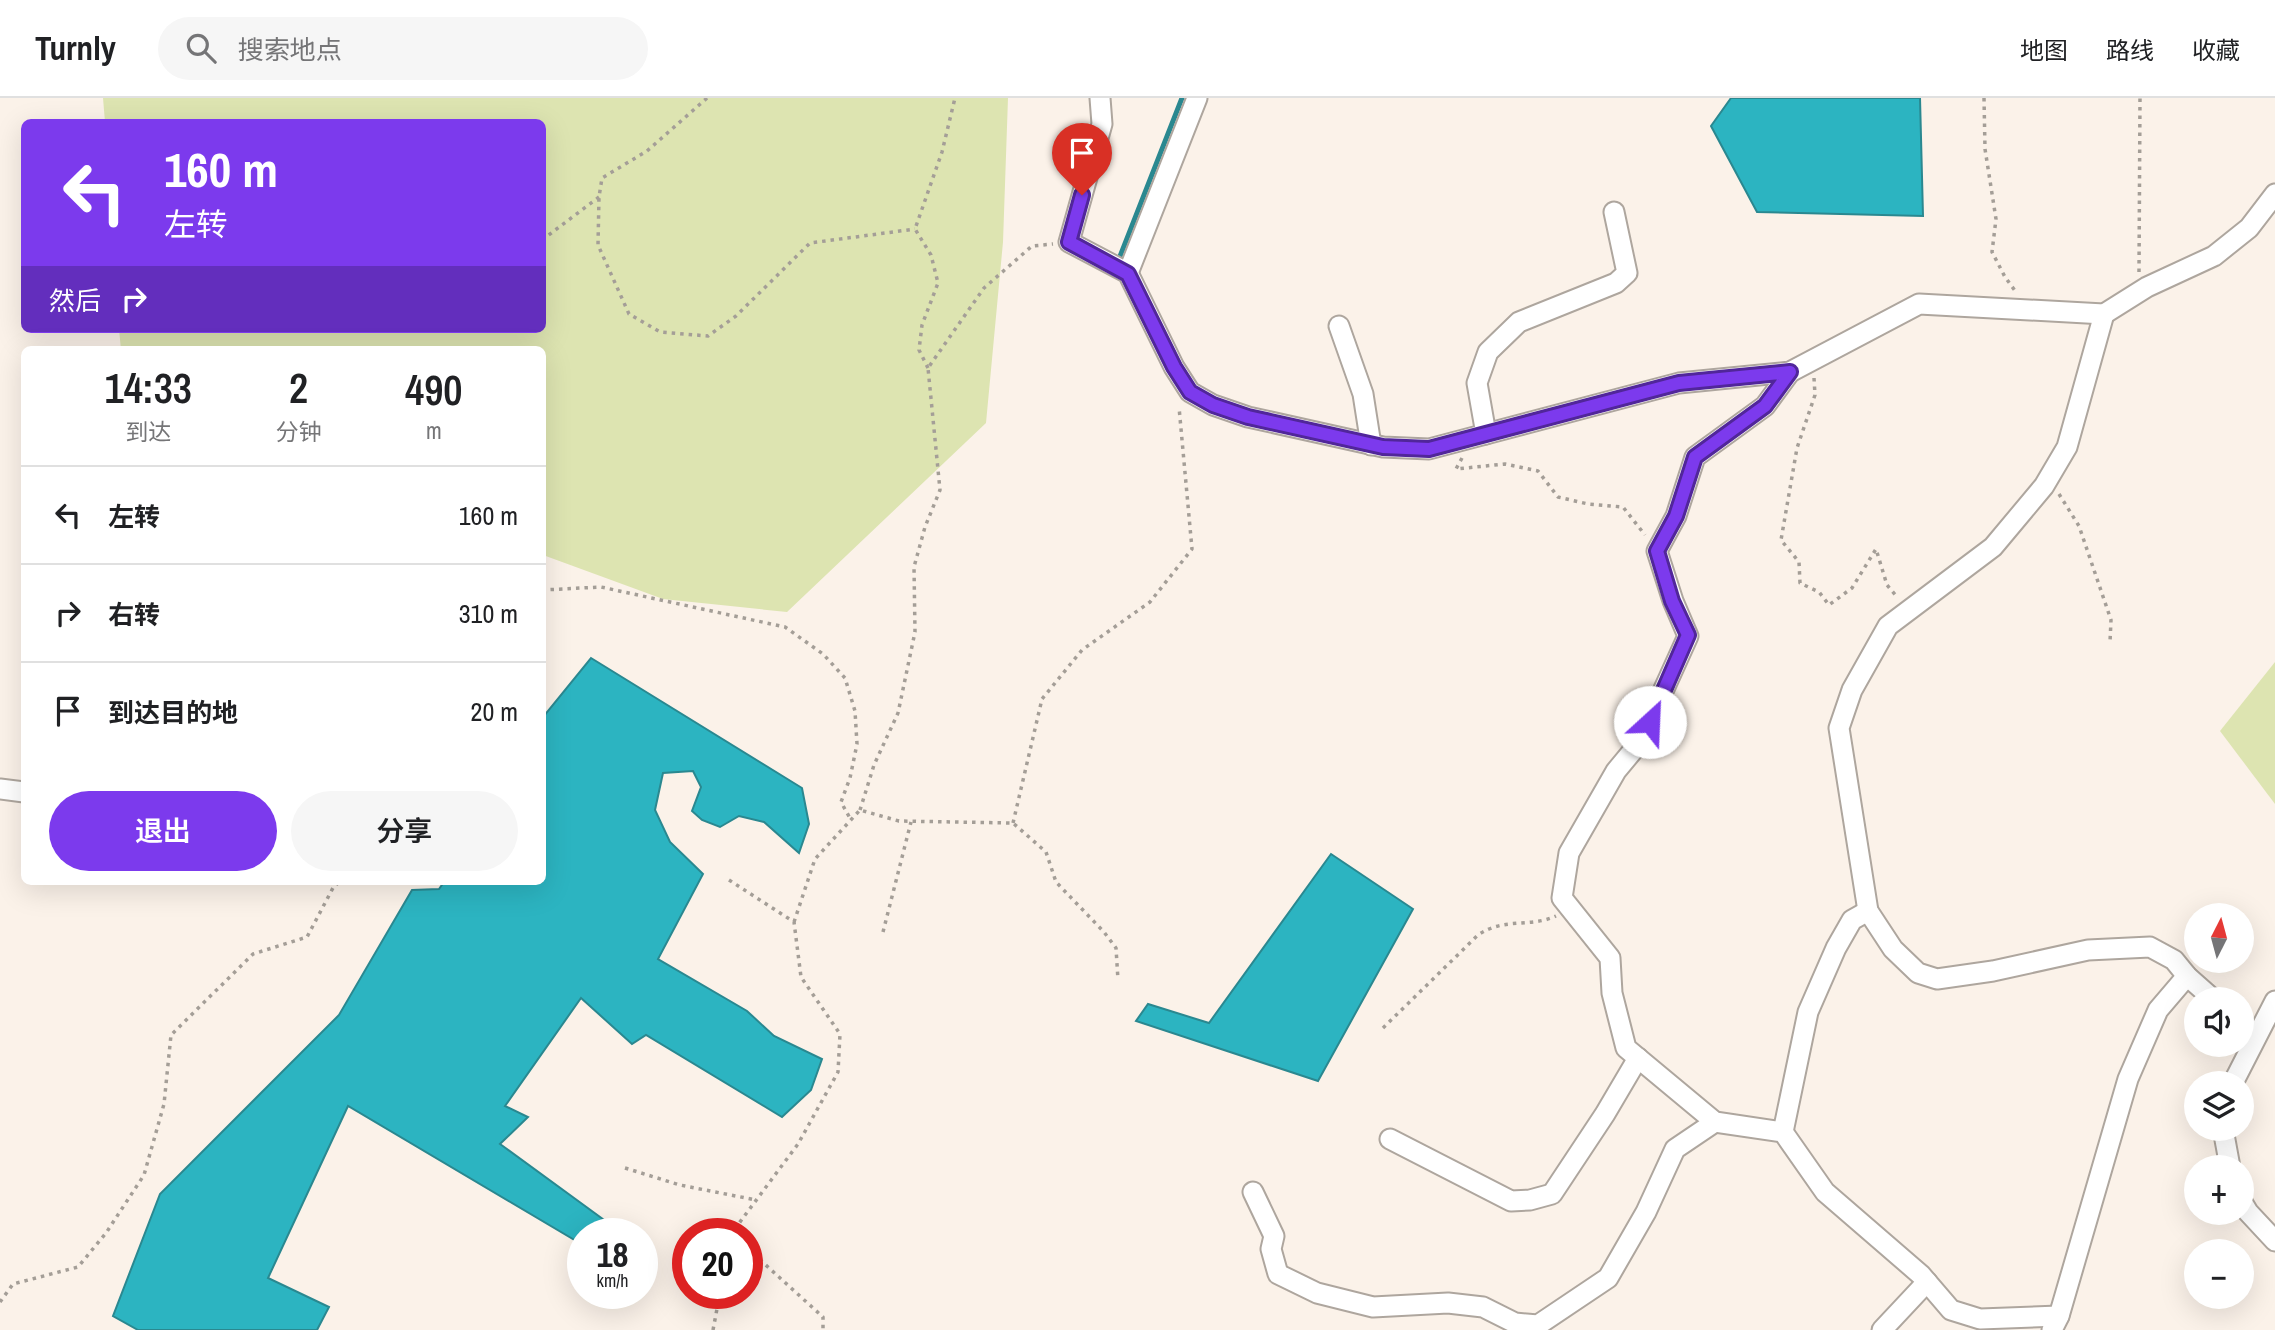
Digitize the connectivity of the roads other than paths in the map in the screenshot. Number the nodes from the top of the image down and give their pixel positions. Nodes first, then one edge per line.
1 (1100, 98) edge
2 (1197, 98) edge
3 (2275, 194) edge
4 (1614, 212) dead end
5 (1128, 274) junction
6 (2104, 314) junction
7 (1339, 326) dead end
8 (1796, 369) junction
9 (1480, 435) junction
10 (1371, 444) junction
11 (0, 789) edge
12 (21, 792) edge
13 (1868, 911) junction
14 (2187, 976) junction
15 (2199, 987) edge
16 (2275, 1001) edge
17 (2254, 1029) edge
18 (1638, 1058) junction
19 (1715, 1122) junction
20 (1783, 1132) junction
21 (1390, 1139) dead end
22 (1253, 1192) dead end
23 (2254, 1218) edge
24 (2275, 1241) edge
25 (1927, 1282) junction
26 (2055, 1323) edge
27 (1882, 1330) edge

1 - 5 street
2 - 5 street
3 - 6 street
4 - 9 street
5 - 10 street
6 - 8 street
6 - 13 street
7 - 10 street
8 - 9 street
8 - 18 street
9 - 10 street
11 - 12 street
13 - 14 street
13 - 20 street
14 - 15 street
14 - 26 street
16 - 17 street
18 - 19 street
18 - 21 street
19 - 20 street
19 - 22 street
20 - 25 street
23 - 24 street
25 - 26 street
25 - 27 street

